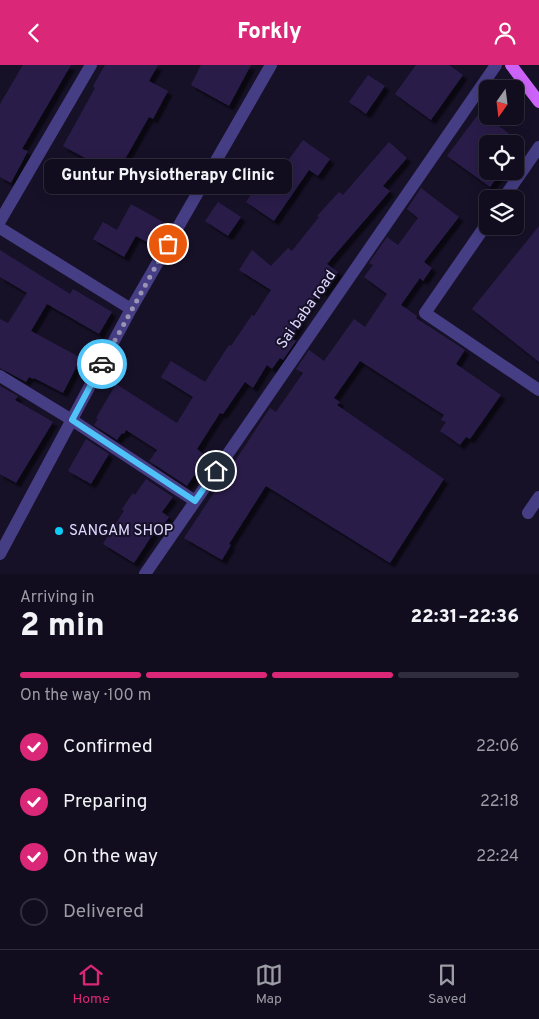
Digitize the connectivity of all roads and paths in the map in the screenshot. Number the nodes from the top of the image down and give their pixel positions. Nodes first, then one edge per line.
1 (91, 65) edge
2 (271, 65) edge
3 (496, 65) edge
4 (511, 65) edge
5 (539, 101) edge
6 (539, 147) edge
7 (509, 190) edge
8 (0, 221) edge
9 (0, 228) edge
10 (479, 235) edge
11 (131, 309) junction
12 (0, 376) edge
13 (539, 390) edge
14 (72, 420) junction
15 (539, 497) edge
16 (195, 501) junction
17 (528, 513) dead end
18 (0, 554) edge
19 (145, 574) edge

1 - 8 street
2 - 11 street
3 - 16 street, Sai baba road
4 - 5 main road
6 - 7 street
9 - 11 street
10 - 13 street
11 - 14 street
12 - 14 street
14 - 16 street
14 - 18 street
15 - 17 street
16 - 19 street, Sai baba road

